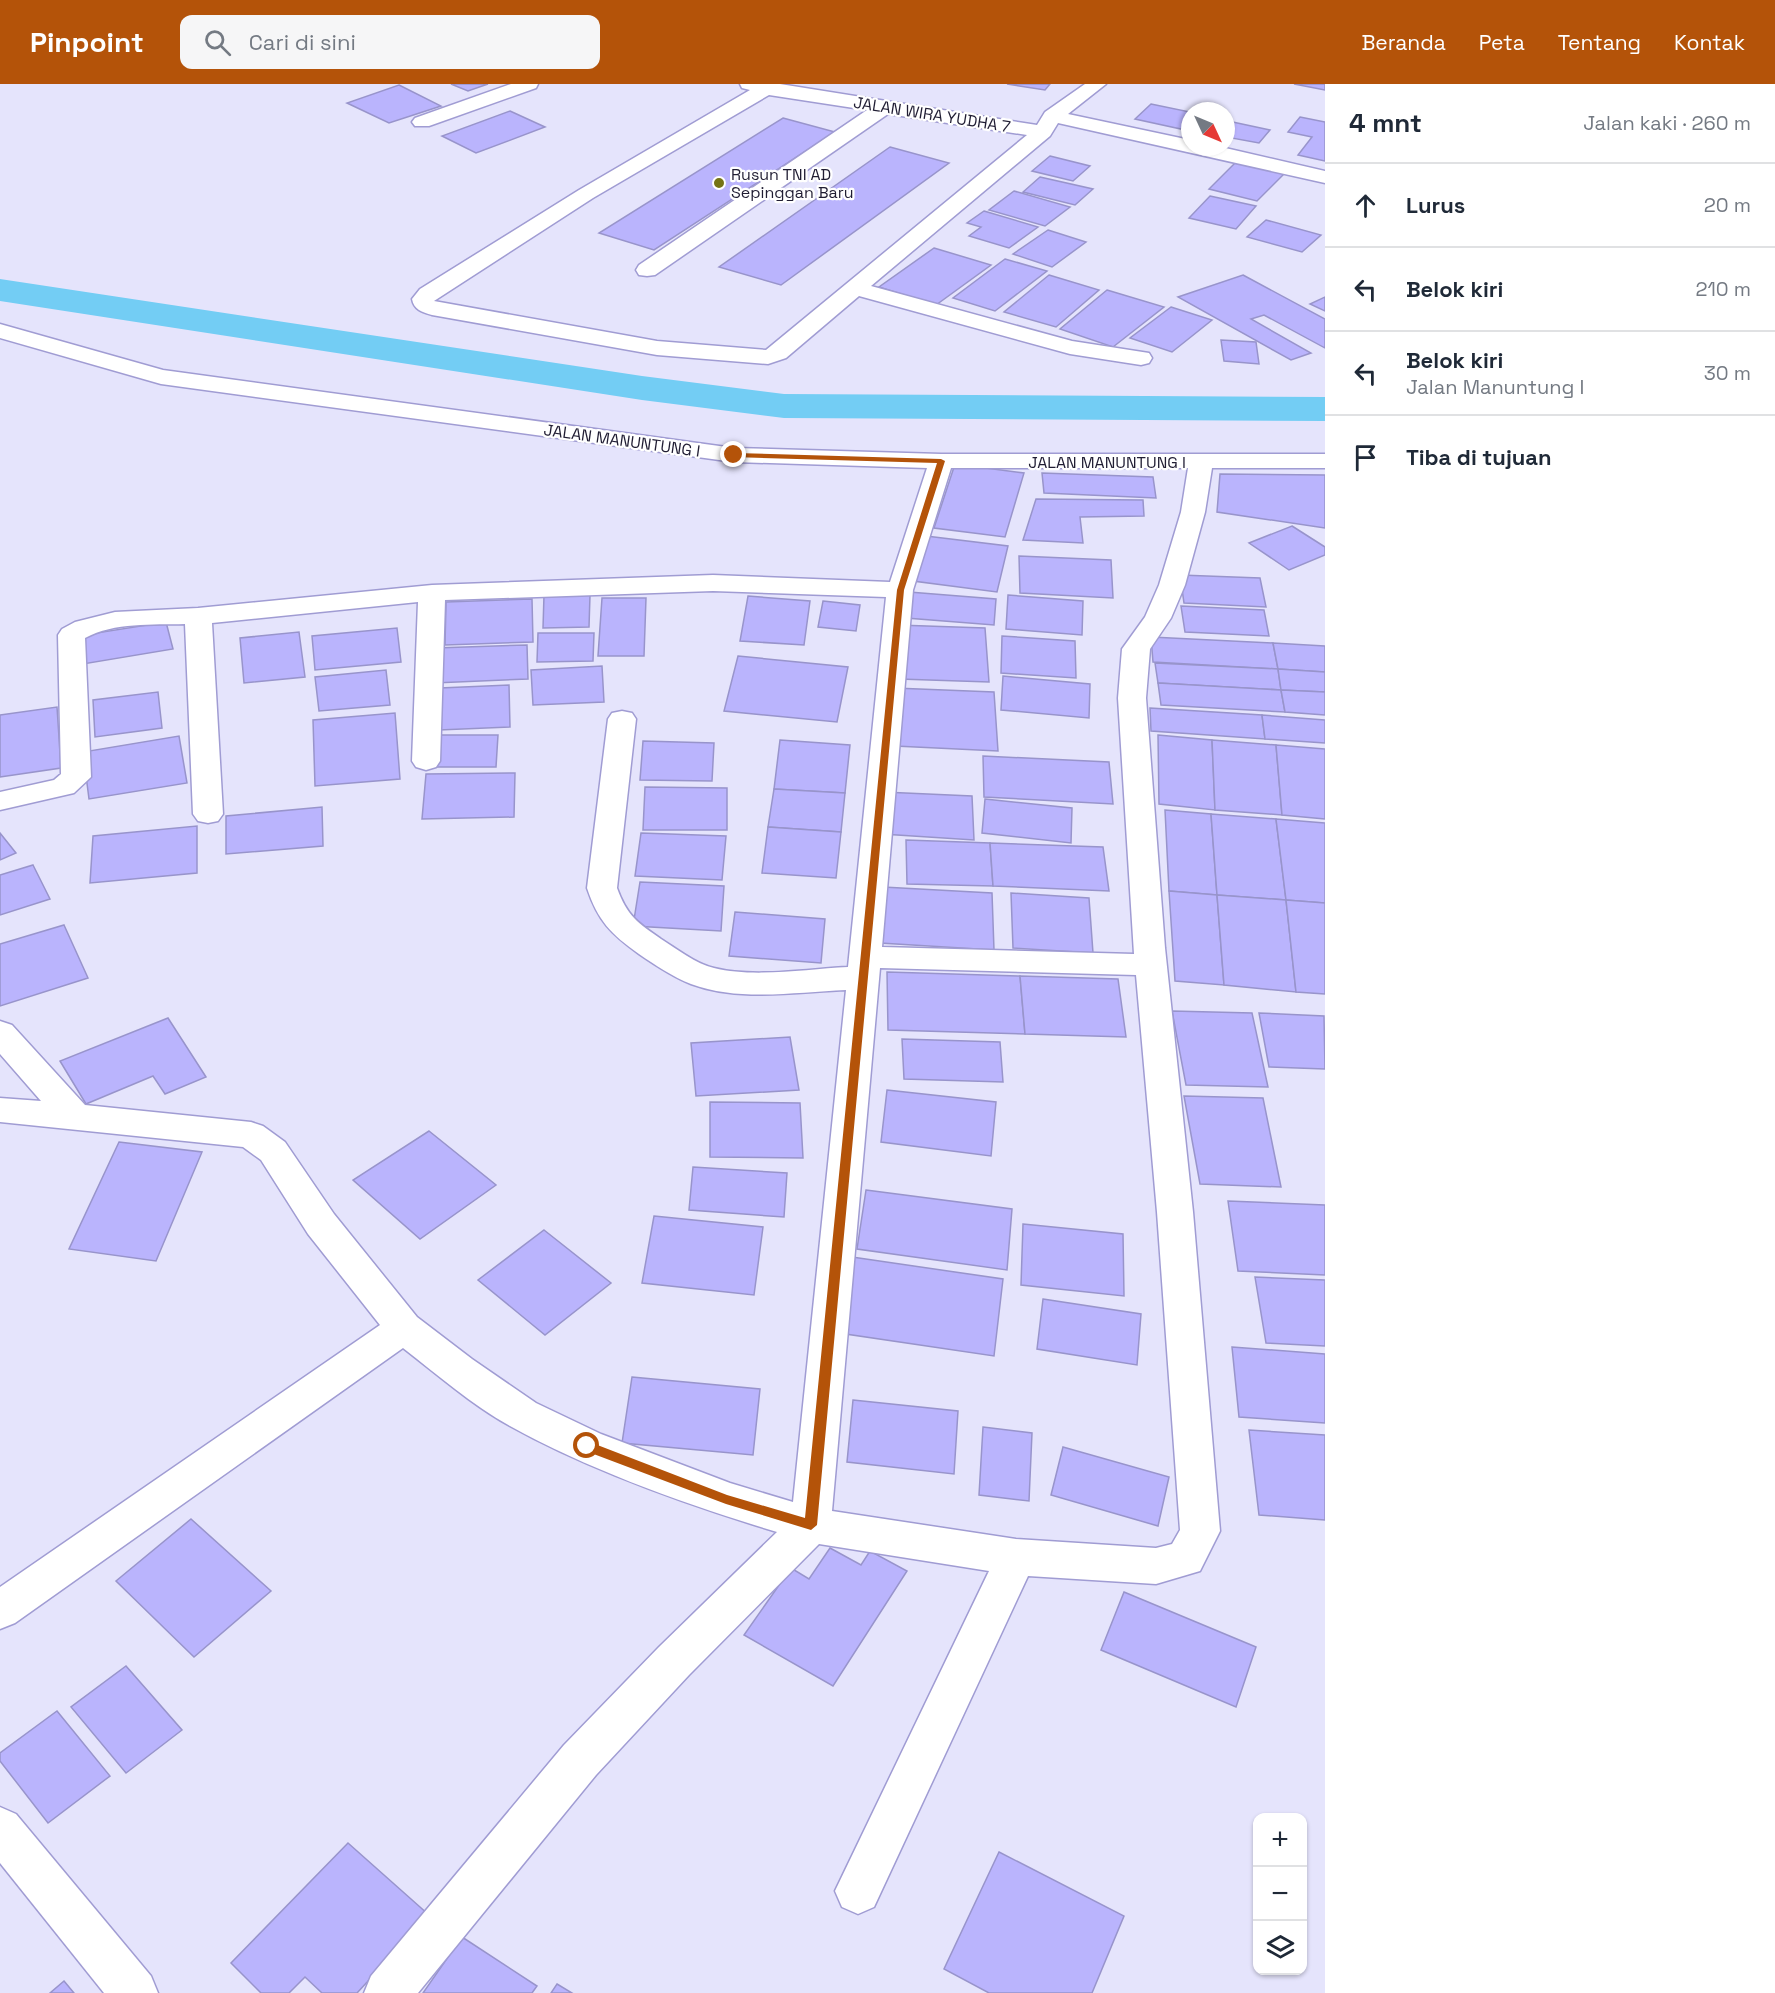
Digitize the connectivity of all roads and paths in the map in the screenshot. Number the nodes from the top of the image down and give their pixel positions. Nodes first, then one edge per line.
1 (530, 84) edge
2 (1097, 84) edge
3 (762, 86) edge
4 (885, 107) junction
5 (422, 122) dead end
6 (1048, 124) junction
7 (1181, 145) edge
8 (1235, 156) edge
9 (1325, 177) edge
10 (647, 270) dead end
11 (854, 288) junction
12 (0, 332) edge
13 (1141, 358) dead end
14 (941, 461) junction
15 (1325, 461) edge
16 (1201, 462) junction
17 (900, 590) junction
18 (432, 593) junction
19 (198, 616) junction
20 (622, 719) dead end
21 (426, 761) dead end
22 (0, 801) edge
23 (208, 814) dead end
24 (1151, 965) junction
25 (865, 968) junction
26 (0, 1033) edge
27 (0, 1110) edge
28 (75, 1117) junction
29 (404, 1328) junction
30 (811, 1525) junction
31 (1017, 1557) junction
32 (0, 1610) edge
33 (0, 1829) edge
34 (858, 1892) dead end
35 (134, 1993) edge
36 (388, 1993) edge

1 - 5 street
2 - 6 street
3 - 4 street, JALAN WIRA YUDHA 7
3 - 11 street
4 - 6 street, JALAN WIRA YUDHA 7
4 - 10 street
6 - 7 street, JALAN WIRA YUDHA 7
6 - 11 street
8 - 9 street
11 - 13 street
12 - 14 street, JALAN MANUNTUNG I
14 - 16 street, JALAN MANUNTUNG I
14 - 17 street
15 - 16 street, JALAN MANUNTUNG I
16 - 24 street
17 - 18 street
17 - 25 street
18 - 19 street
18 - 21 street
19 - 22 street
19 - 23 street
20 - 25 street
24 - 25 street
24 - 31 street
25 - 30 street
26 - 28 street
27 - 28 street
28 - 29 street
29 - 30 street
29 - 32 street
30 - 31 street
30 - 36 street
31 - 34 street
33 - 35 street

